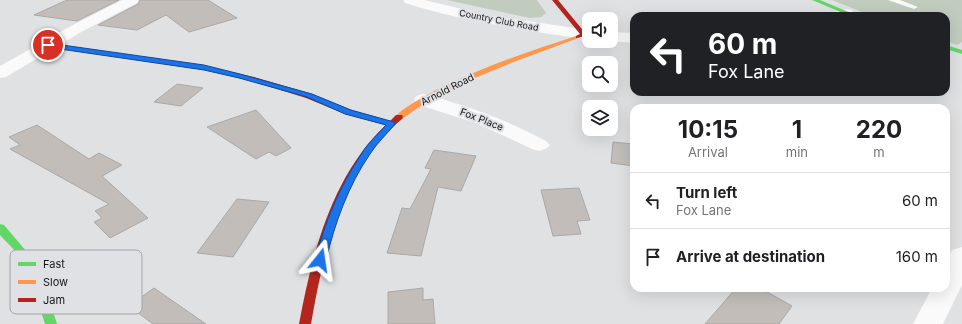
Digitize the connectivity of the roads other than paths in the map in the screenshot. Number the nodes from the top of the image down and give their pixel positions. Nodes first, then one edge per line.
1 (132, 0) edge
2 (410, 0) edge
3 (555, 0) edge
4 (815, 0) edge
5 (892, 0) edge
6 (914, 8) edge
7 (839, 12) edge
8 (582, 30) edge
9 (582, 34) edge
10 (582, 36) edge
11 (618, 37) edge
12 (630, 38) edge
13 (48, 45) junction
14 (950, 48) edge
15 (962, 52) edge
16 (0, 54) edge
17 (28, 57) junction
18 (0, 73) edge
19 (423, 100) junction
20 (391, 124) junction
21 (539, 145) dead end
22 (0, 228) edge
23 (20, 250) edge
24 (962, 256) edge
25 (950, 280) edge
26 (944, 292) edge
27 (48, 314) edge
28 (51, 324) edge
29 (305, 324) edge
30 (928, 324) edge

1 - 13 street
2 - 9 street, Country Club Road
3 - 8 street
4 - 7 street
5 - 6 lane
10 - 19 street, Arnold Road
11 - 12 street
13 - 17 street
13 - 20 street
14 - 15 street
16 - 17 street
17 - 18 street
19 - 20 street, Arnold Road
19 - 21 street, Fox Place
20 - 29 street, Arnold Road
22 - 23 street
24 - 25 street
26 - 30 street
27 - 28 street

